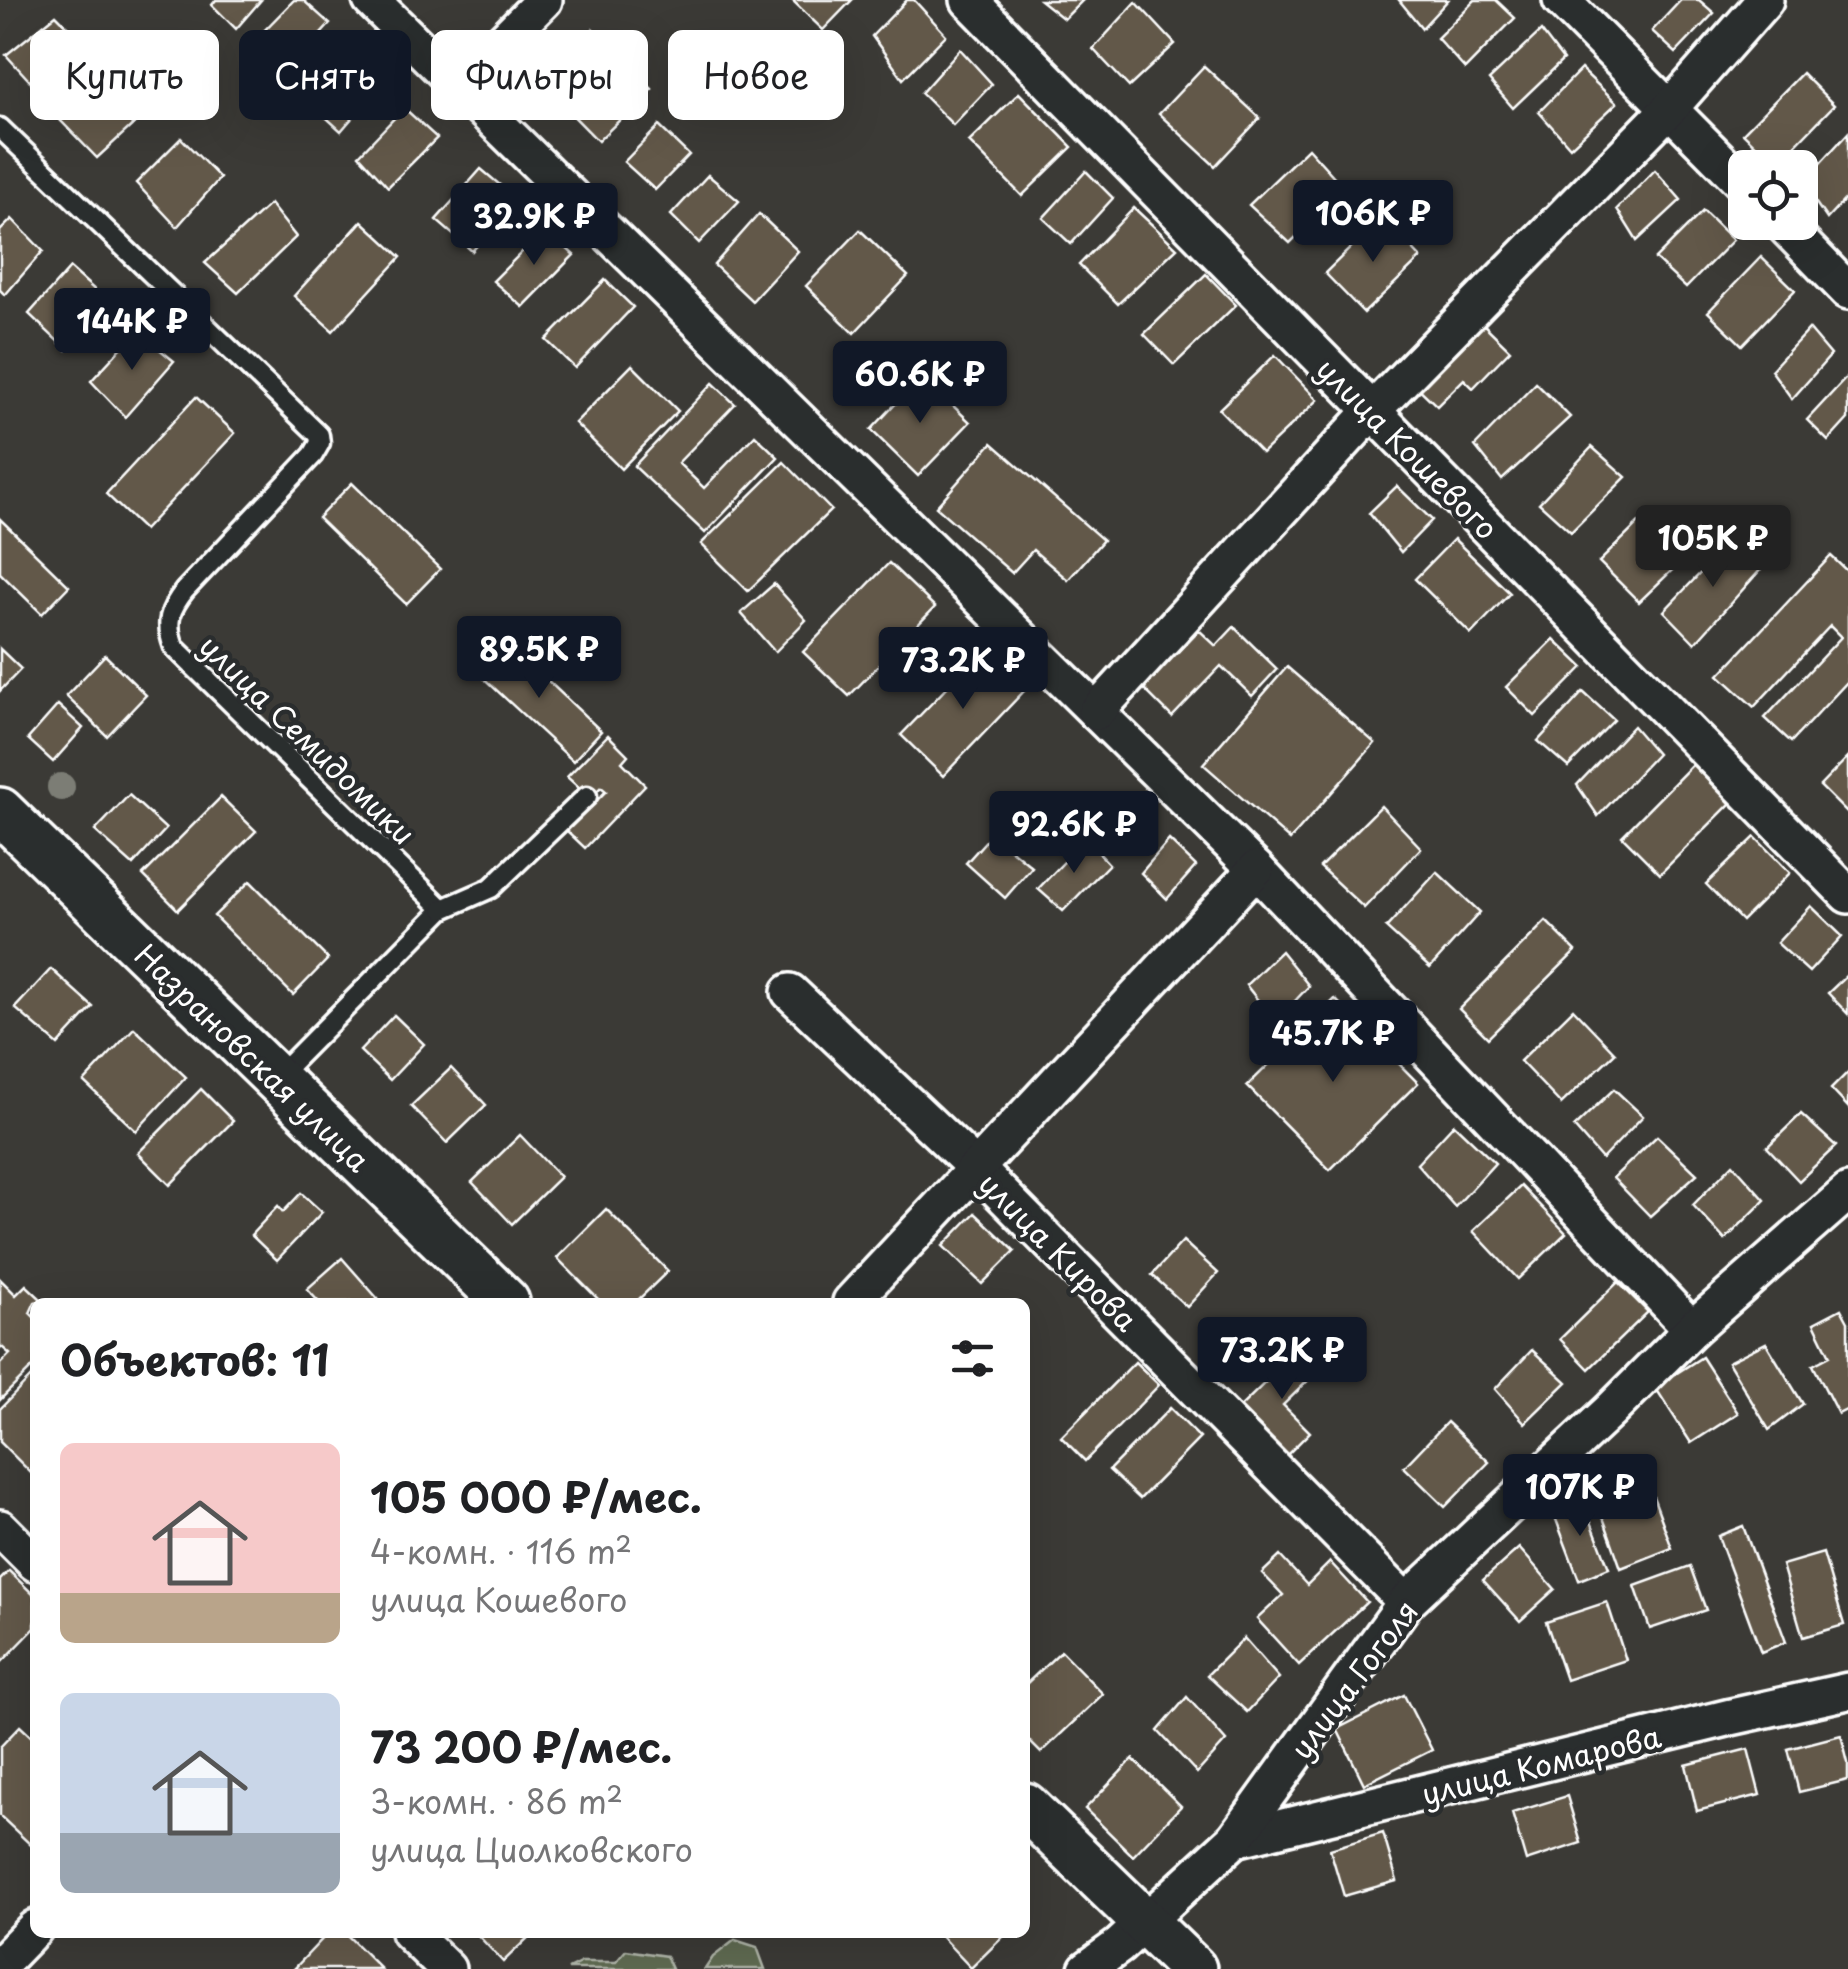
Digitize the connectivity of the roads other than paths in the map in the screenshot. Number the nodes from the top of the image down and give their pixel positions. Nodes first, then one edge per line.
1 (371, 0) edge
2 (544, 0) edge
3 (969, 0) edge
4 (1561, 0) edge
5 (1765, 0) edge
6 (514, 30) edge
7 (431, 59) edge
8 (1670, 108) junction
9 (494, 120) edge
10 (0, 128) edge
11 (1728, 168) edge
12 (1798, 240) edge
13 (1848, 291) edge
14 (1371, 412) junction
15 (1096, 712) junction
16 (587, 796) dead end
17 (0, 812) edge
18 (1256, 869) junction
19 (1848, 895) edge
20 (443, 909) junction
21 (790, 992) dead end
22 (276, 1079) junction
23 (975, 1167) junction
24 (1844, 1201) edge
25 (502, 1298) edge
26 (855, 1298) edge
27 (1692, 1329) junction
28 (0, 1528) edge
29 (30, 1558) edge
30 (1406, 1602) junction
31 (1848, 1691) edge
32 (1030, 1811) edge
33 (1235, 1839) junction
34 (1145, 1922) junction
35 (30, 1933) edge
36 (415, 1938) edge
37 (0, 1964) edge
38 (447, 1969) edge
39 (1086, 1969) edge
40 (1193, 1969) edge

1 - 7 street
2 - 6 street
3 - 14 street, улица Кошевого
4 - 8 street
5 - 8 street
8 - 11 street
8 - 14 street
9 - 15 street
10 - 20 lane, улица Семидомики
12 - 13 street
14 - 15 street
14 - 19 street, улица Кошевого
15 - 18 street
16 - 20 lane
17 - 22 street, Назрановская улица
18 - 23 street
18 - 27 street
20 - 22 lane
21 - 23 street, улица Кирова
22 - 25 street, Назрановская улица
23 - 26 street
23 - 30 street, улица Кирова
24 - 27 street, улица Гоголя
27 - 30 street, улица Гоголя
28 - 29 street
30 - 33 street, улица Гоголя
31 - 33 street, улица Комарова
32 - 34 street
33 - 34 street, улица Гоголя
34 - 39 street, улица Гоголя
34 - 40 street
35 - 37 street
36 - 38 street

